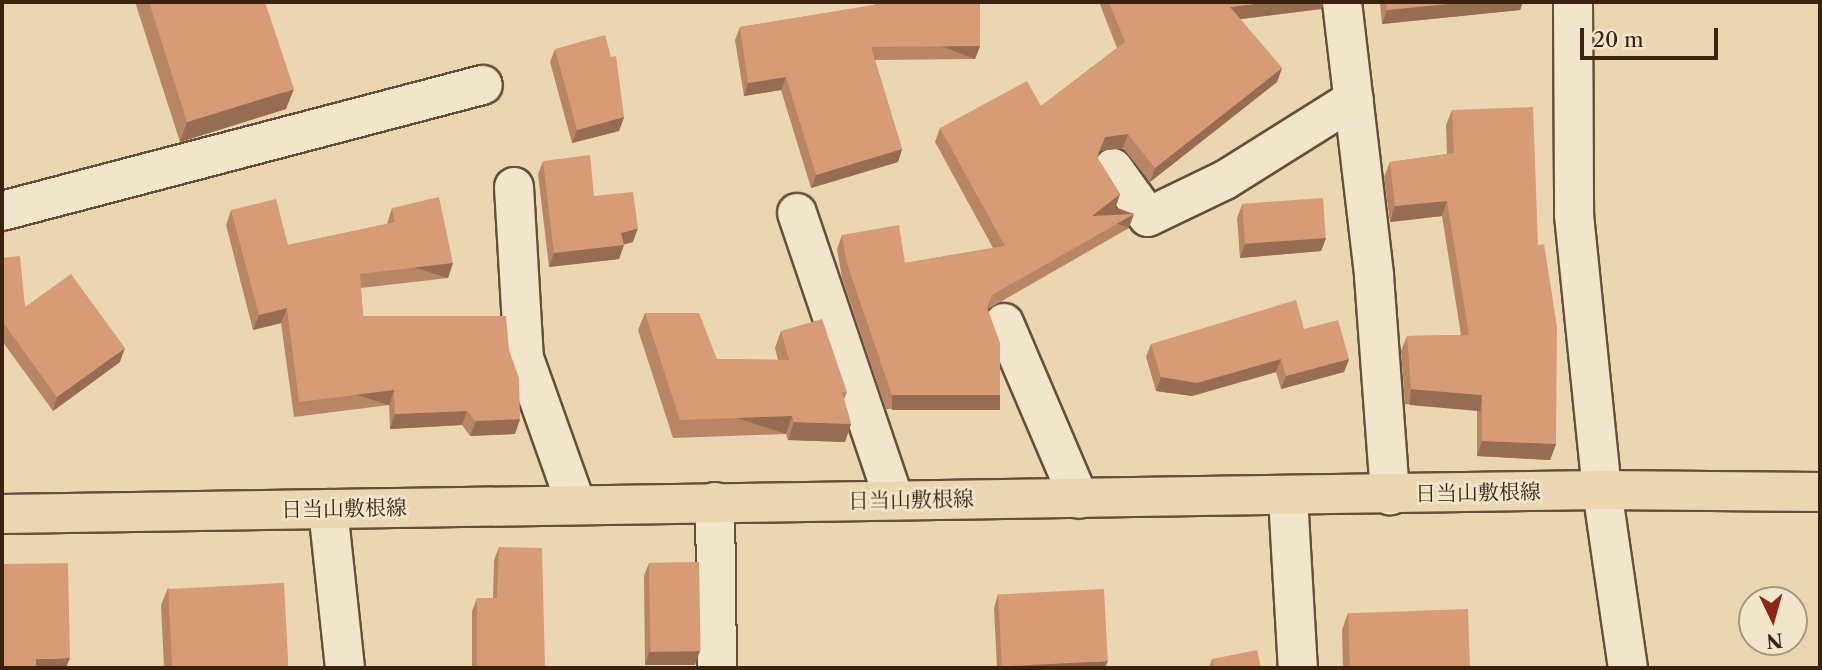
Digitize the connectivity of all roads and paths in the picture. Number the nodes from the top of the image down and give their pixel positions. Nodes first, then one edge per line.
1 (1342, 2) edge
2 (1573, 2) edge
3 (483, 85) dead end
4 (1354, 99) junction
5 (1113, 168) dead end
6 (514, 187) dead end
7 (2, 211) edge
8 (797, 213) dead end
9 (1004, 323) dead end
10 (1602, 490) junction
11 (1820, 492) edge
12 (1390, 495) junction
13 (1288, 497) junction
14 (1079, 499) junction
15 (894, 500) junction
16 (715, 502) junction
17 (576, 504) junction
18 (328, 509) junction
19 (2, 514) edge
20 (345, 668) edge
21 (717, 668) edge
22 (1298, 668) edge
23 (1628, 668) edge

1 - 4 street
2 - 10 street
3 - 7 street
4 - 5 street
4 - 12 street
6 - 17 street
8 - 15 street
9 - 14 street
10 - 11 main road, 日当山敷根線
10 - 12 main road, 日当山敷根線
10 - 23 street
12 - 13 main road, 日当山敷根線
13 - 14 main road, 日当山敷根線
13 - 22 street
14 - 15 main road, 日当山敷根線
15 - 16 main road, 日当山敷根線
16 - 17 main road, 日当山敷根線
16 - 21 street
17 - 18 main road, 日当山敷根線
18 - 19 main road, 日当山敷根線
18 - 20 street

